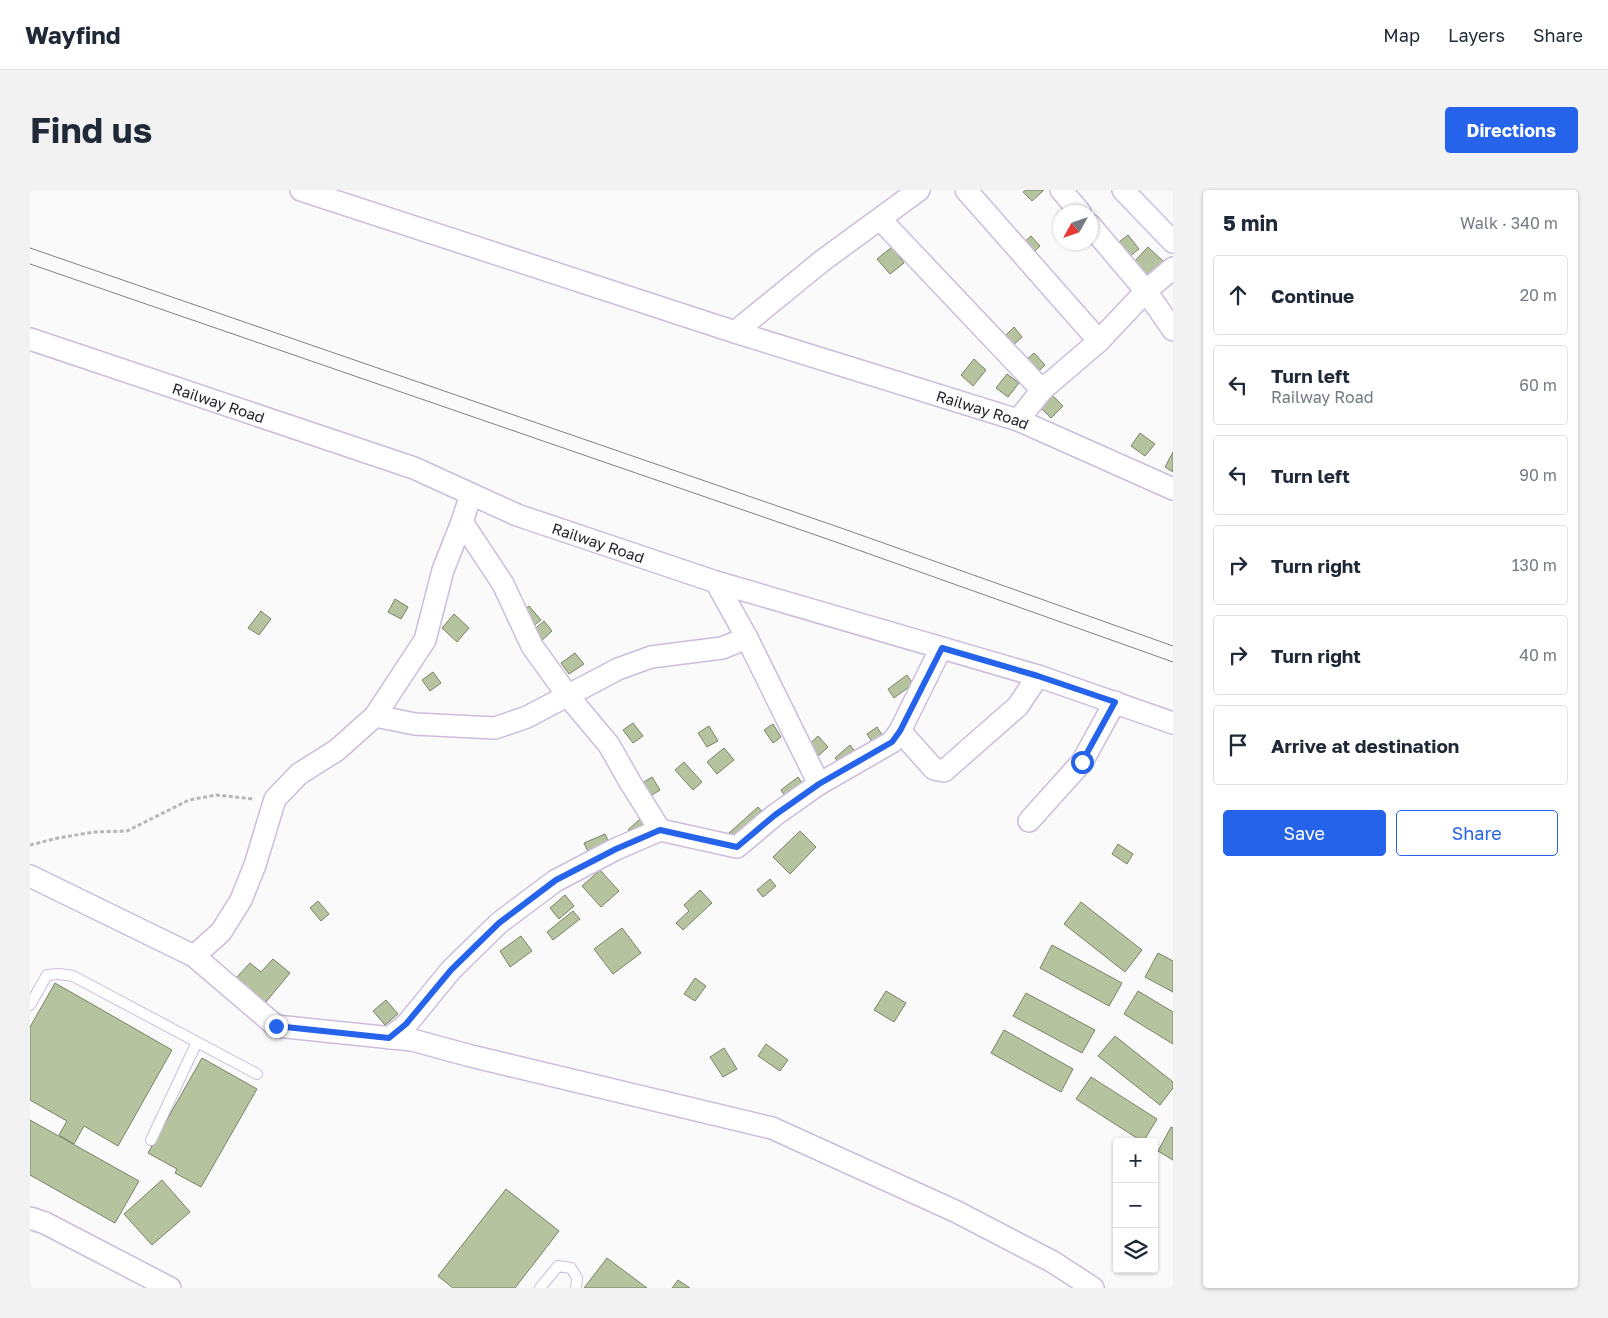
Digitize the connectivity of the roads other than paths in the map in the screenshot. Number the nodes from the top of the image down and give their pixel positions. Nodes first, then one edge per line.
1 (301, 190) edge
2 (919, 190) edge
3 (966, 190) edge
4 (1061, 190) edge
5 (1123, 190) edge
6 (1074, 205) edge
7 (880, 220) junction
8 (1098, 234) edge
9 (1173, 242) edge
10 (1173, 268) edge
11 (1146, 291) junction
12 (1173, 330) edge
13 (735, 332) junction
14 (30, 339) edge
15 (1099, 341) junction
16 (1042, 390) junction
17 (1018, 420) junction
18 (1173, 488) edge
19 (471, 494) junction
20 (462, 522) junction
21 (716, 582) junction
22 (747, 638) junction
23 (942, 648) junction
24 (1038, 676) junction
25 (568, 696) junction
26 (1115, 702) junction
27 (375, 716) junction
28 (1173, 723) edge
29 (900, 731) junction
30 (819, 784) junction
31 (1029, 821) dead end
32 (660, 830) junction
33 (30, 876) edge
34 (194, 956) junction
35 (30, 1005) edge
36 (389, 1038) junction
37 (197, 1042) junction
38 (257, 1074) dead end
39 (151, 1140) dead end
40 (30, 1218) edge
41 (170, 1288) edge
42 (540, 1288) edge
43 (576, 1288) edge
44 (1093, 1288) edge

1 - 13 street, Railway Road
2 - 7 street
3 - 15 street
4 - 6 street
5 - 9 street
7 - 13 street
7 - 16 street
8 - 11 street
10 - 11 street
11 - 12 street
11 - 15 street
13 - 17 street, Railway Road
14 - 19 street, Railway Road
15 - 16 street
16 - 17 street
17 - 18 street, Railway Road
19 - 20 street
19 - 21 street, Railway Road
20 - 25 street
20 - 27 street
21 - 22 street
21 - 23 street, Railway Road
22 - 25 street
22 - 30 street
23 - 24 street, Railway Road
23 - 29 street
24 - 26 street, Railway Road
24 - 29 street
25 - 27 street
25 - 32 street
26 - 28 street, Railway Road
26 - 31 street
27 - 34 street
29 - 30 street
30 - 32 street
32 - 36 street
33 - 34 street
34 - 36 street
35 - 37 lane
36 - 44 street
37 - 38 lane
37 - 39 lane
40 - 41 street
42 - 43 lane

